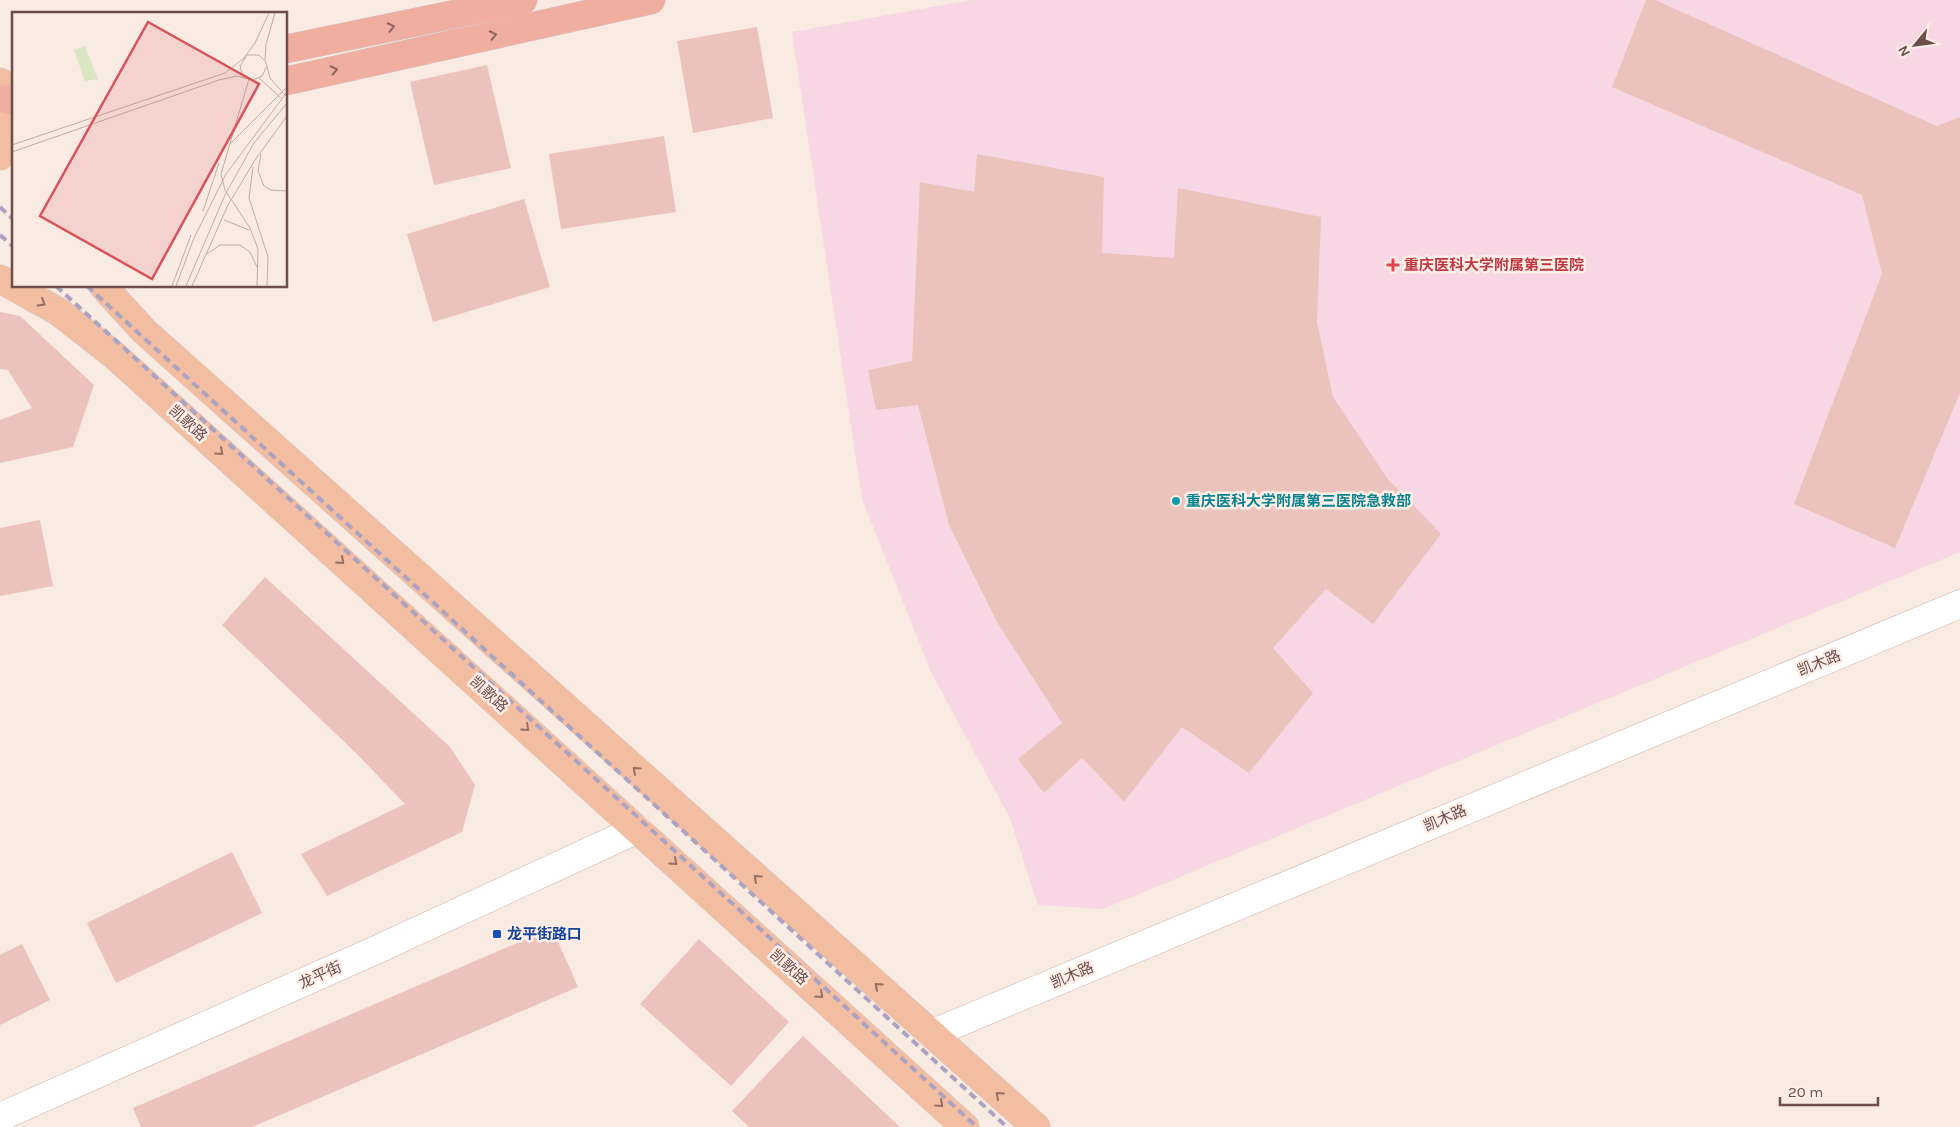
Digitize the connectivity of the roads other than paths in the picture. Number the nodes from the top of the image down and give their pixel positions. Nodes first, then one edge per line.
1 (523, 0) edge
2 (651, 0) edge
3 (288, 49) edge
4 (288, 81) edge
5 (8, 95) edge
6 (12, 130) edge
7 (0, 156) edge
8 (0, 279) edge
9 (12, 286) edge
10 (16, 288) edge
11 (106, 288) edge
12 (1960, 604) edge
13 (638, 829) junction
14 (931, 1034) junction
15 (0, 1117) edge
16 (965, 1127) edge
17 (1036, 1127) edge

3 -> 1 highway
4 -> 2 highway
5 - 6 main road
5 - 7 main road
8 -> 9 main road, 凯歌路
10 -> 13 main road, 凯歌路
14 -> 11 main road
12 - 14 street, 凯木路
13 - 15 street, 龙平街
13 -> 16 main road, 凯歌路
17 -> 14 main road

